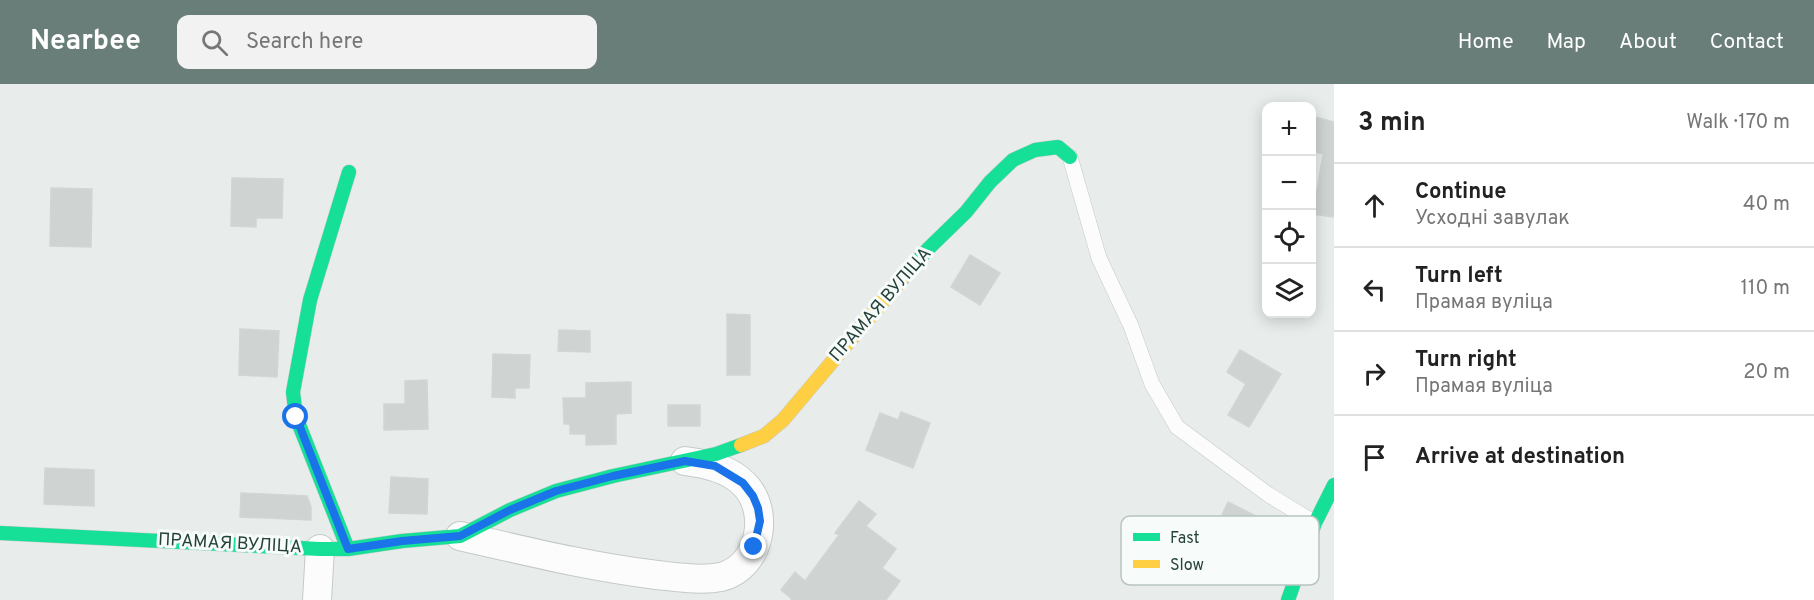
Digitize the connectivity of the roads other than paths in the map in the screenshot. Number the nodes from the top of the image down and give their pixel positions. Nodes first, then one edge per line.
1 (1070, 156) joint
2 (349, 172) dead end
3 (685, 461) junction
4 (1334, 485) edge
5 (1304, 516) edge
6 (1318, 516) edge
7 (0, 533) edge
8 (460, 536) junction
9 (320, 549) junction
10 (348, 549) junction
11 (1293, 585) edge
12 (317, 600) edge
13 (1288, 600) edge

1 - 3 street, ПРАМАЯ ВУЛІЦА
1 - 5 lane
2 - 10 street
3 - 8 street, ПРАМАЯ ВУЛІЦА
3 - 8 street, ПРАМАЯ ВУЛІЦА
4 - 6 street
7 - 9 street, ПРАМАЯ ВУЛІЦА
8 - 10 street, ПРАМАЯ ВУЛІЦА
9 - 10 street, ПРАМАЯ ВУЛІЦА
9 - 12 street
11 - 13 street

